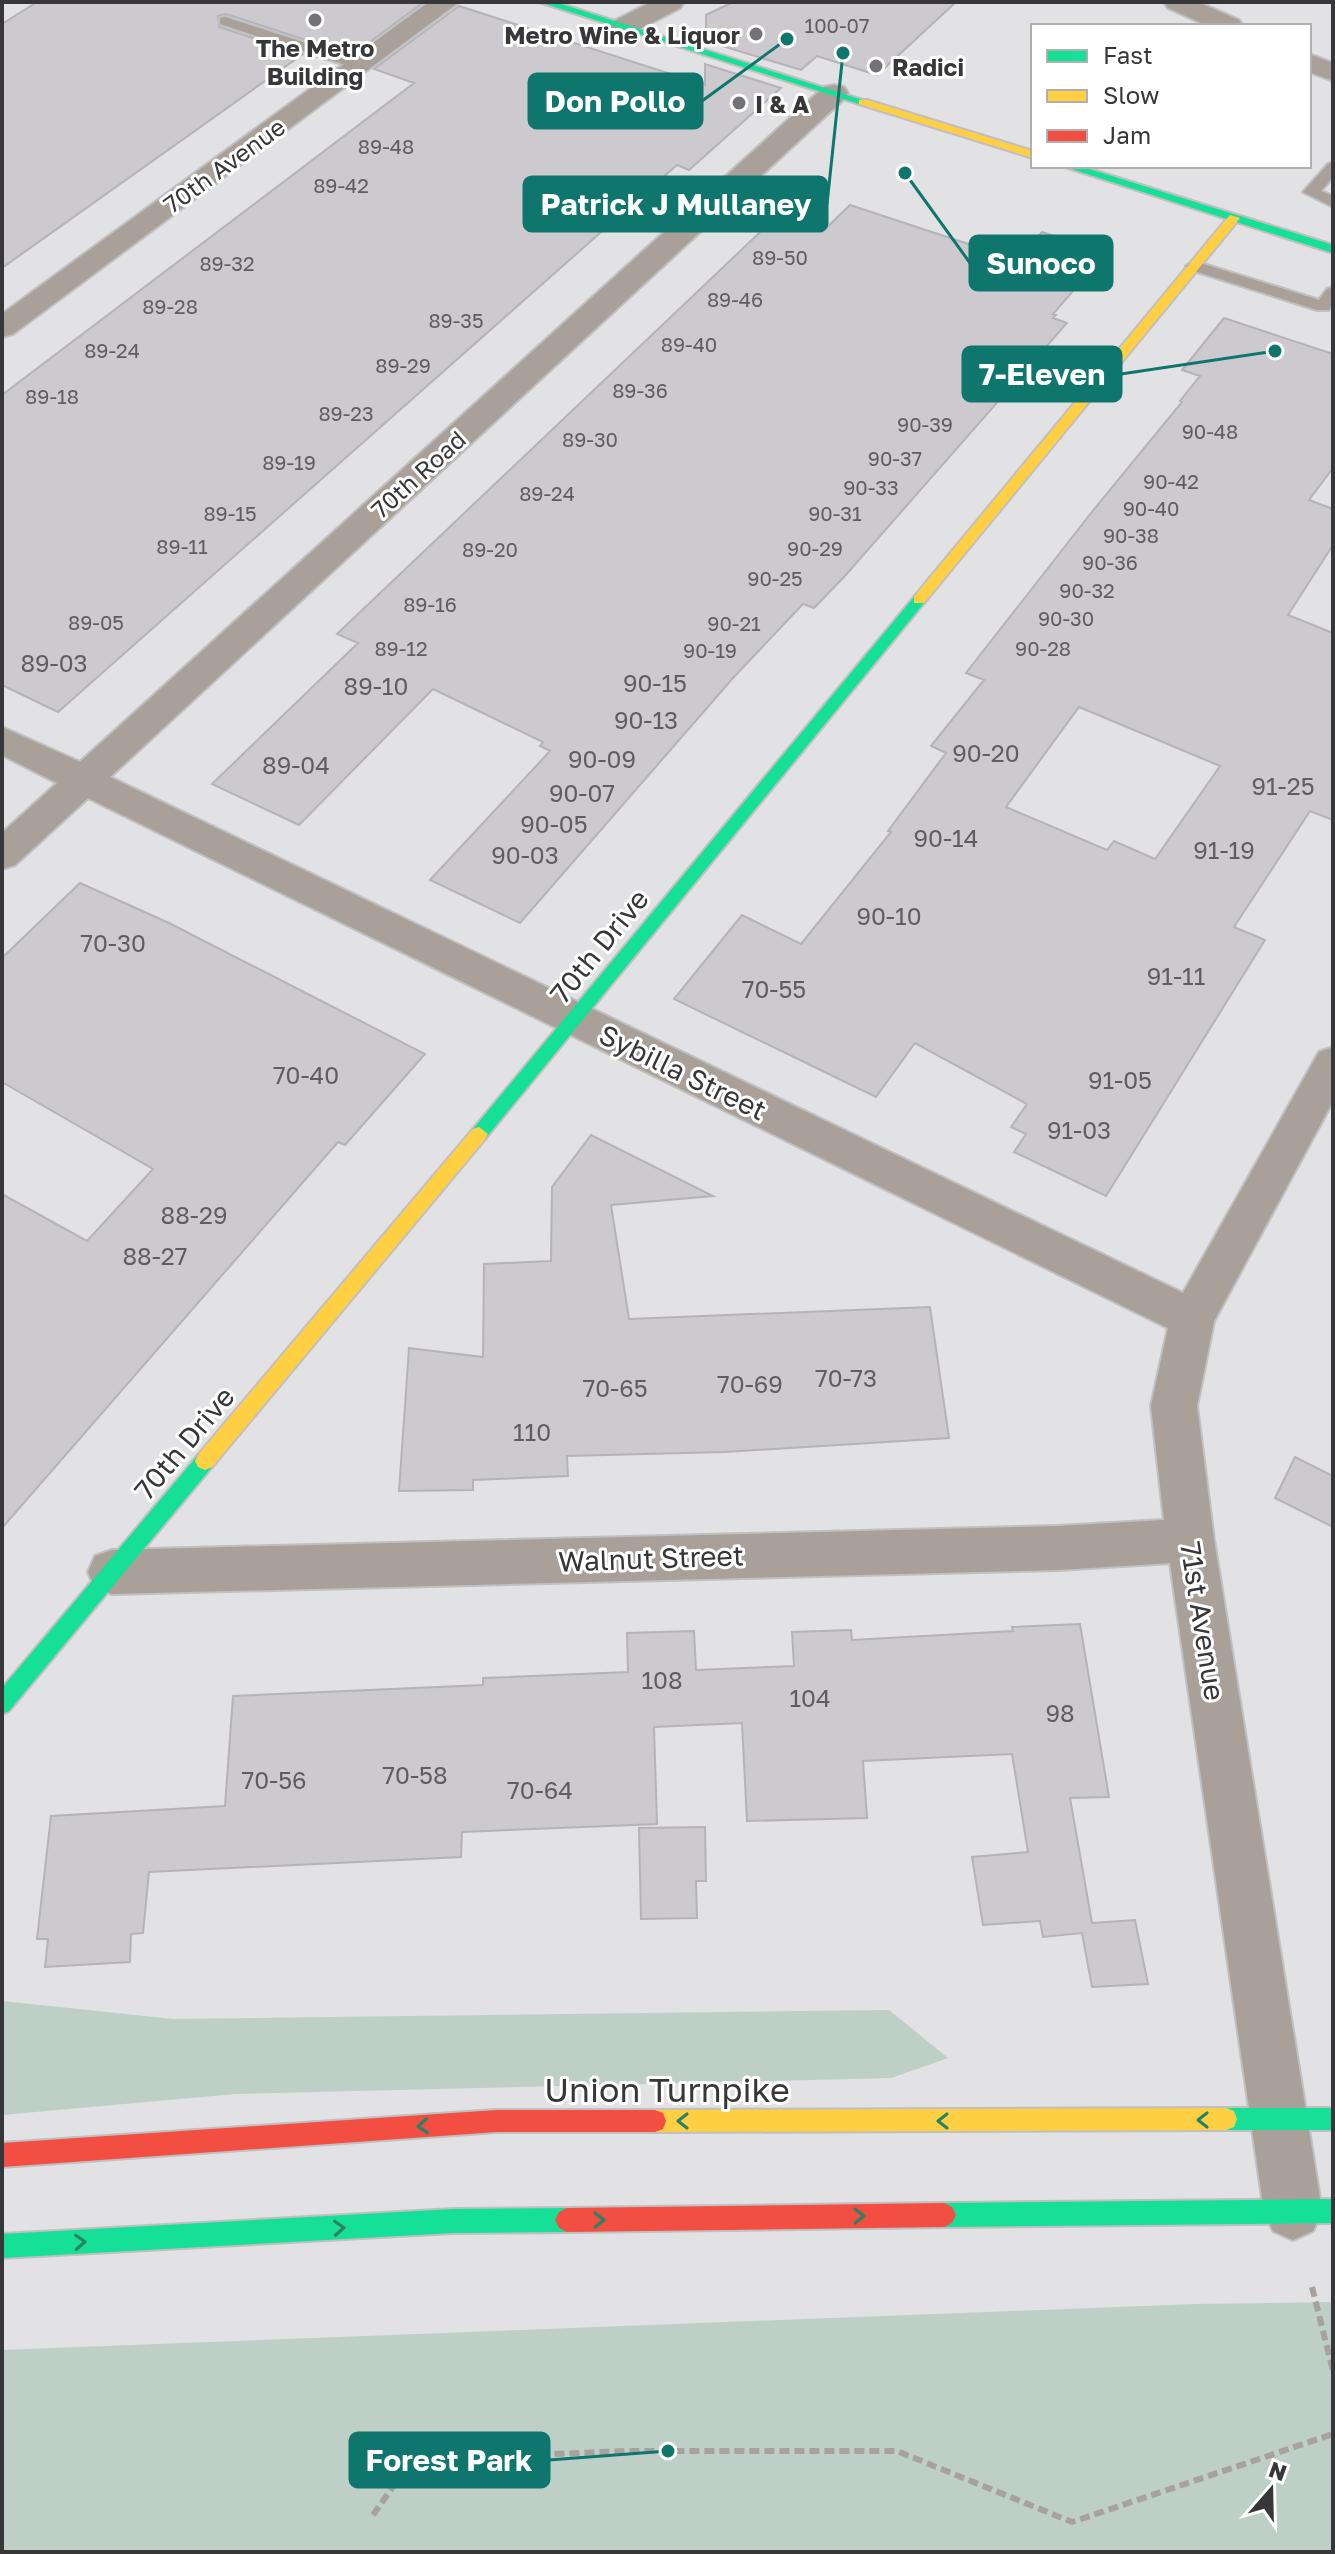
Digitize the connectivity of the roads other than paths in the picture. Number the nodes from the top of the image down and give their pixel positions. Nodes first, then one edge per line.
1 (446, 2) edge
2 (544, 2) edge
3 (671, 2) edge
4 (1177, 2) edge
5 (225, 21) dead end
6 (1226, 24) edge
7 (623, 27) junction
8 (1311, 63) edge
9 (360, 65) junction
10 (1333, 73) edge
11 (834, 93) junction
12 (1031, 154) edge
13 (1333, 167) edge
14 (1074, 168) edge
15 (1333, 202) edge
16 (1234, 218) junction
17 (1333, 249) edge
18 (1194, 266) junction
19 (1333, 292) edge
20 (2, 328) edge
21 (2, 740) edge
22 (82, 780) junction
23 (2, 855) edge
24 (575, 1019) junction
25 (1333, 1063) edge
26 (1192, 1319) junction
27 (1190, 1540) junction
28 (112, 1572) junction
29 (2, 1704) edge
30 (1307, 2119) edge
31 (2, 2155) edge
32 (1313, 2211) edge
33 (2, 2246) edge

1 - 9 street, 70th Avenue
2 - 7 main road
3 - 7 street
4 - 6 street
5 - 9 lane
7 - 11 main road
8 - 10 street
9 - 20 street, 70th Avenue
11 - 12 main road
11 - 22 street, 70th Road
13 - 15 lane
14 - 16 main road
16 - 17 main road
16 - 18 main road, 70th Drive
18 - 19 lane
18 - 24 main road, 70th Drive
21 - 22 street, Sybilla Street
22 - 23 street, 70th Road
22 - 24 street, Sybilla Street
24 - 26 street, Sybilla Street
24 - 28 main road, 70th Drive
25 - 26 street, 71st Avenue
26 - 27 street, 71st Avenue
27 - 28 street, Walnut Street
27 - 30 street, 71st Avenue
28 - 29 main road, 70th Drive
30 -> 31 main road, Union Turnpike
30 - 32 street, 71st Avenue
33 -> 32 main road

